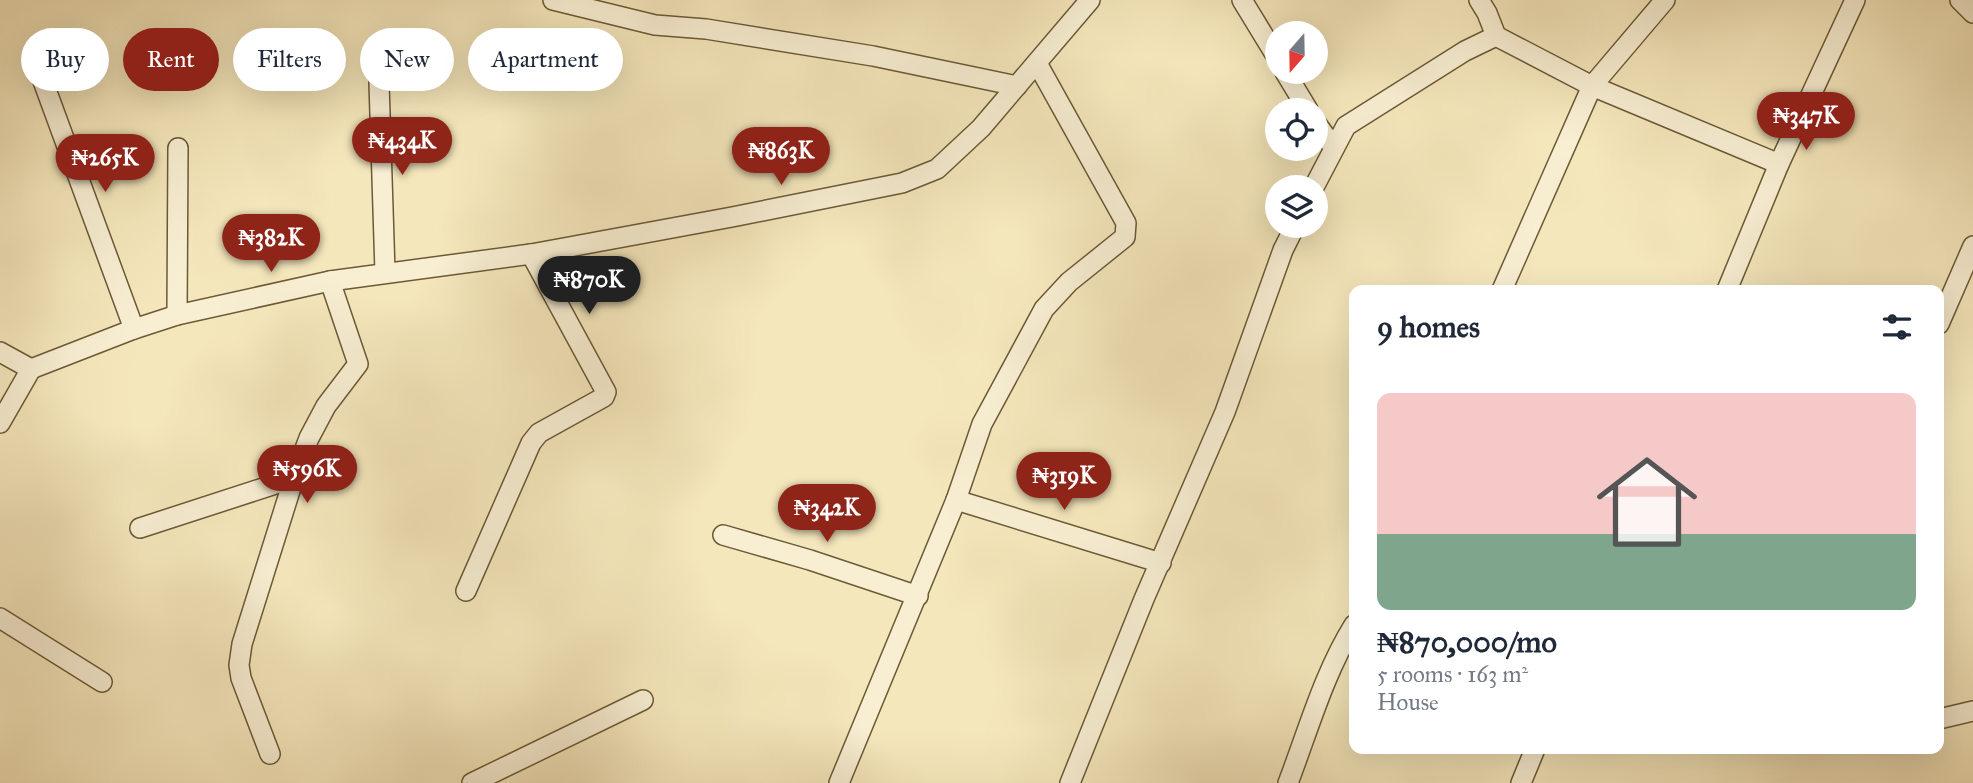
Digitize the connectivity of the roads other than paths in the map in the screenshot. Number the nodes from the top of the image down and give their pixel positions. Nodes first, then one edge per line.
1 (553, 0) edge
2 (1090, 0) edge
3 (1242, 0) edge
4 (1479, 0) edge
5 (1665, 0) edge
6 (1855, 0) edge
7 (1961, 0) edge
8 (1973, 13) edge
9 (1496, 36) junction
10 (1265, 38) edge
11 (1037, 63) junction
12 (1017, 86) junction
13 (1592, 86) junction
14 (47, 91) edge
15 (379, 91) edge
16 (1328, 139) edge
17 (178, 148) dead end
18 (1335, 148) junction
19 (1779, 164) junction
20 (1320, 175) edge
21 (1289, 238) edge
22 (531, 254) junction
23 (1971, 255) edge
24 (385, 272) junction
25 (330, 281) junction
26 (1504, 285) edge
27 (1729, 285) edge
28 (1944, 313) edge
29 (177, 315) junction
30 (134, 329) junction
31 (0, 352) edge
32 (31, 369) junction
33 (0, 423) edge
34 (294, 478) junction
35 (956, 500) junction
36 (140, 528) dead end
37 (723, 536) dead end
38 (1160, 563) junction
39 (466, 592) dead end
40 (918, 596) junction
41 (0, 618) edge
42 (1349, 635) edge
43 (102, 682) dead end
44 (643, 699) dead end
45 (1973, 711) edge
46 (1944, 718) edge
47 (270, 754) dead end
48 (1533, 754) edge
49 (492, 779) edge
50 (472, 783) edge
51 (839, 783) edge
52 (1070, 783) edge
53 (1288, 783) edge
54 (1521, 783) edge

1 - 12 street
2 - 11 street
3 - 10 street
4 - 9 street
5 - 13 street
6 - 19 street
7 - 8 street
9 - 13 street
9 - 18 street
11 - 12 street
11 - 35 street
12 - 22 street
13 - 19 street
13 - 26 street
14 - 30 street
15 - 24 street
16 - 18 street
17 - 29 street
18 - 20 street
19 - 27 street
21 - 38 street
22 - 24 street
22 - 39 street
23 - 28 street
24 - 25 street
25 - 29 street
25 - 34 street
29 - 30 street
30 - 32 street
31 - 32 street
32 - 33 street
34 - 36 street
34 - 47 street
35 - 38 street
35 - 40 street
37 - 40 street
38 - 52 street
40 - 51 street
41 - 43 street
42 - 53 street
44 - 49 street
45 - 46 street
48 - 54 street
49 - 50 street

